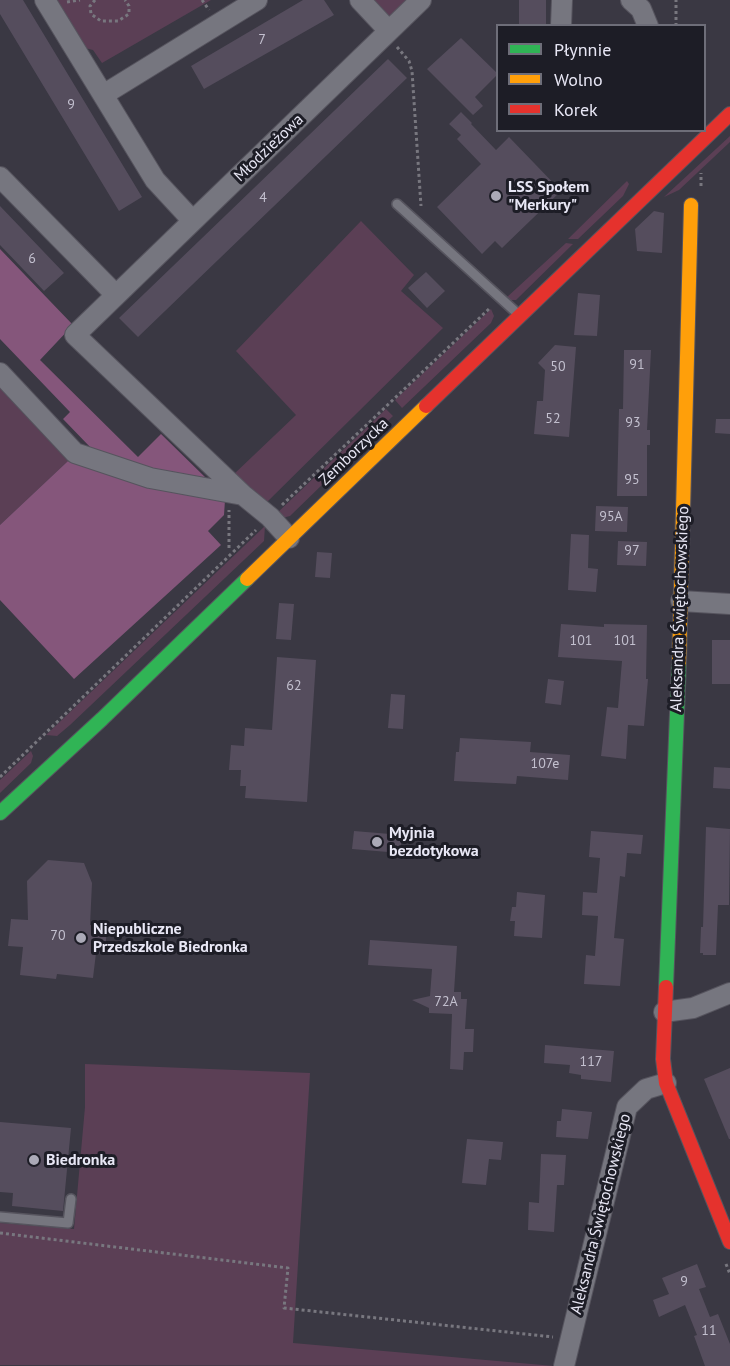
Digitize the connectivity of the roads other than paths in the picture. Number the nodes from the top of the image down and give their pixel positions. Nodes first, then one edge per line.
1 (45, 0) edge
2 (256, 0) edge
3 (360, 0) edge
4 (422, 0) edge
5 (562, 0) edge
6 (631, 0) edge
7 (561, 24) edge
8 (647, 24) edge
9 (387, 33) junction
10 (103, 95) junction
11 (730, 114) edge
12 (0, 177) edge
13 (397, 204) dead end
14 (691, 205) dead end
15 (192, 220) junction
16 (115, 294) junction
17 (519, 315) junction
18 (0, 373) edge
19 (237, 494) junction
20 (289, 538) junction
21 (681, 601) junction
22 (730, 604) edge
23 (0, 813) edge
24 (730, 993) edge
25 (664, 1012) junction
26 (666, 1083) junction
27 (71, 1198) dead end
28 (0, 1217) edge
29 (730, 1242) edge
30 (564, 1366) edge

1 - 10 street
2 - 10 street
3 - 9 street
4 - 9 street, Młodzieżowa
5 - 7 street
6 - 8 street
9 - 15 street, Młodzieżowa
10 - 15 street
11 - 17 street, Zemborzycka
12 - 16 street
13 - 17 lane
14 - 21 street, Aleksandra Świętochowskiego
15 - 16 street, Młodzieżowa
16 - 19 street, Młodzieżowa
17 - 20 street, Zemborzycka
18 - 19 street
19 - 20 street, Młodzieżowa
20 - 23 street, Zemborzycka
21 - 22 street
21 - 25 street, Aleksandra Świętochowskiego
24 - 25 street
25 - 26 street, Aleksandra Świętochowskiego
26 - 29 street, Aleksandra Świętochowskiego
26 - 30 street, Aleksandra Świętochowskiego
27 - 28 lane

